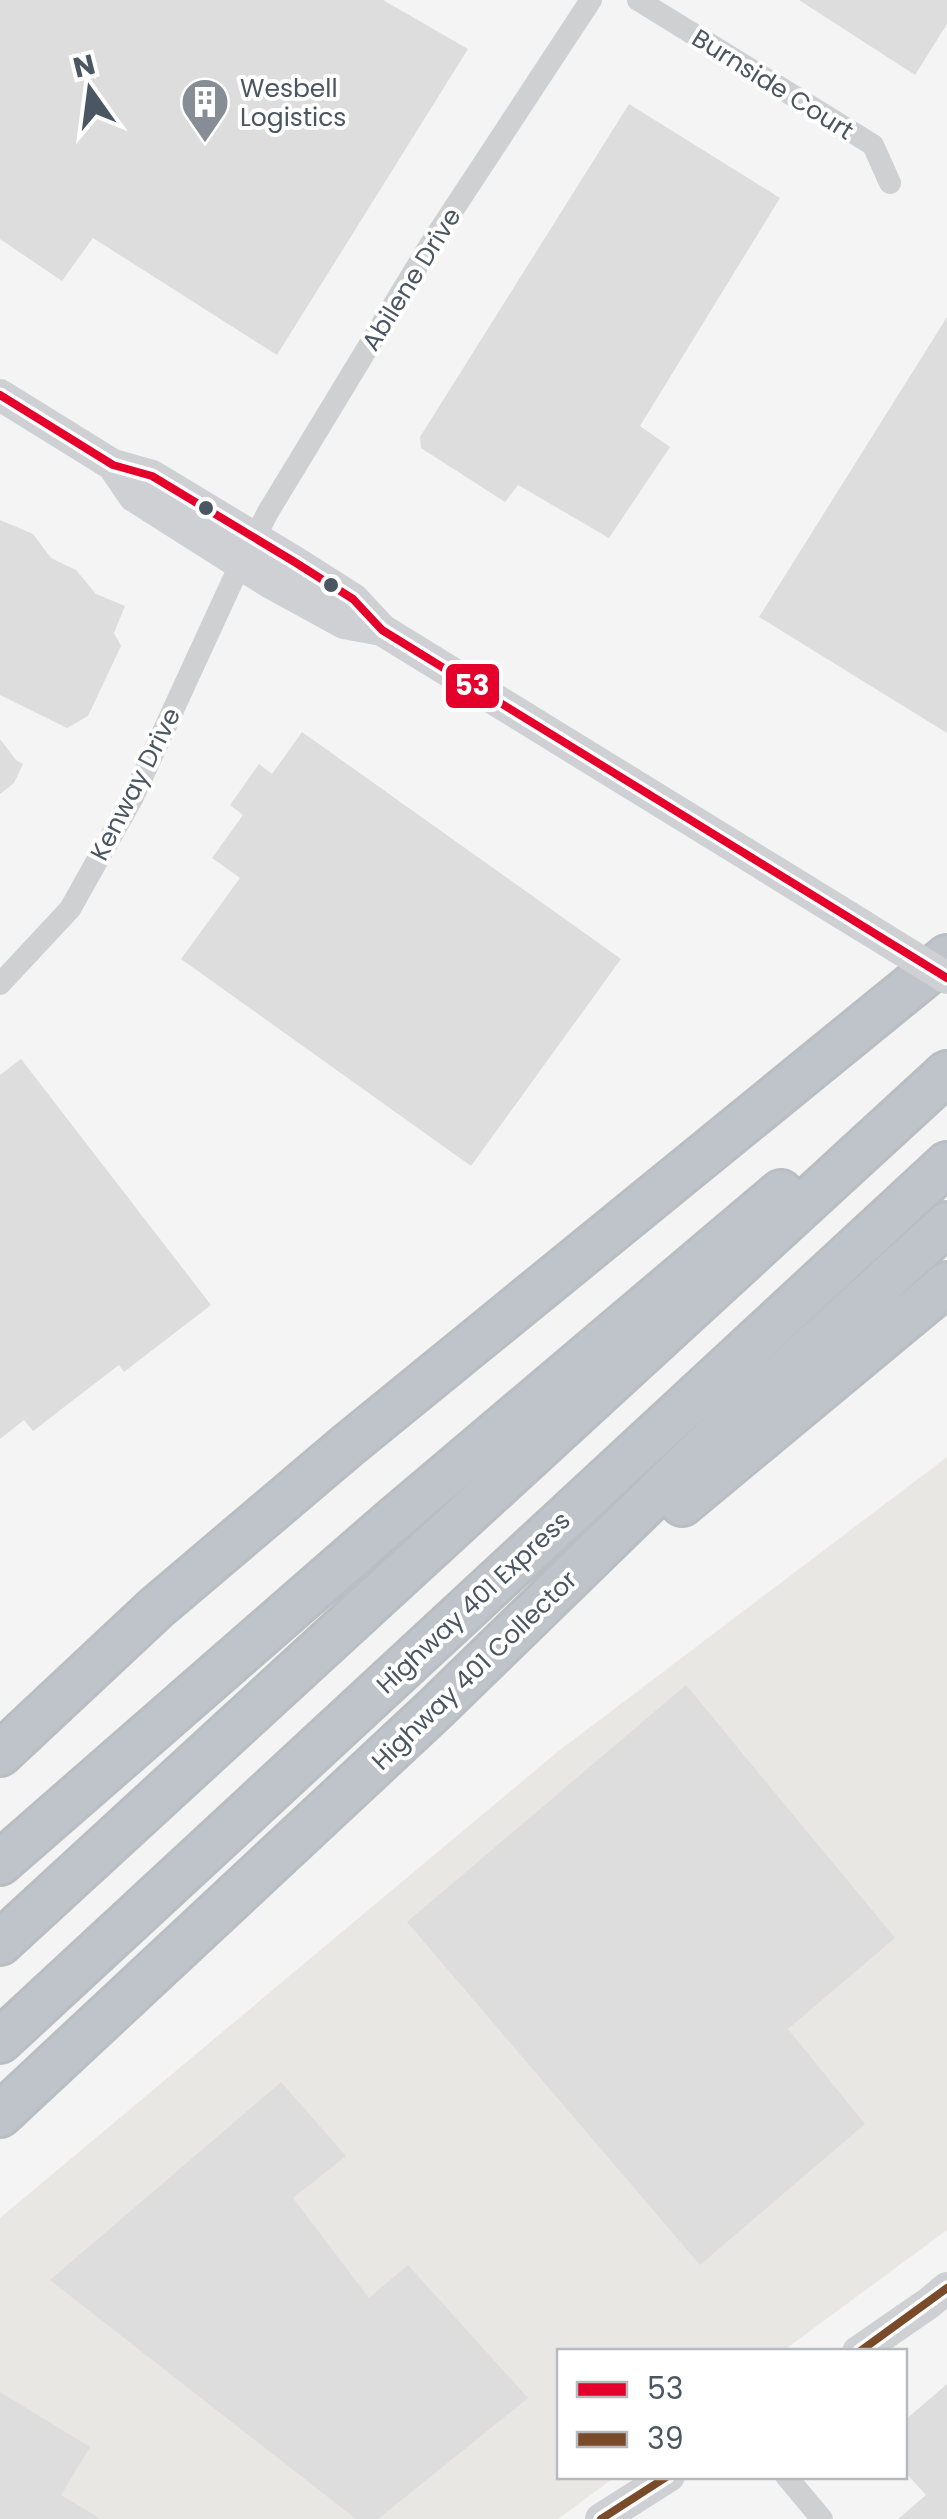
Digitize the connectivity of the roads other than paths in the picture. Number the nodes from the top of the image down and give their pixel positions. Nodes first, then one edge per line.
1 (591, 0) edge
2 (638, 0) edge
3 (890, 183) dead end
4 (0, 395) edge
5 (248, 551) junction
6 (947, 958) edge
7 (947, 978) edge
8 (0, 984) edge
9 (947, 1073) edge
10 (892, 1123) junction
11 (947, 1164) edge
12 (947, 1224) edge
13 (947, 1284) edge
14 (156, 1608) junction
15 (435, 1709) junction
16 (0, 1712) edge
17 (0, 1754) edge
18 (0, 1863) edge
19 (0, 1943) edge
20 (0, 2041) edge
21 (0, 2115) edge
22 (947, 2288) edge
23 (862, 2349) edge
24 (664, 2479) edge
25 (789, 2479) edge
26 (601, 2519) edge
27 (822, 2519) edge

1 - 5 street, Abilene Drive
2 - 3 street, Burnside Court
4 - 5 main road
5 - 7 main road, bridge
5 - 8 street, Kenway Drive
6 - 14 highway
9 - 10 highway
10 - 18 highway
10 - 19 highway
11 - 20 highway, Highway 401 Express
12 - 15 highway, Highway 401 Collector
13 - 15 highway
14 - 16 highway
14 - 17 highway
15 - 21 highway, Highway 401 Collector
22 - 23 main road
24 - 26 main road
25 - 27 street

